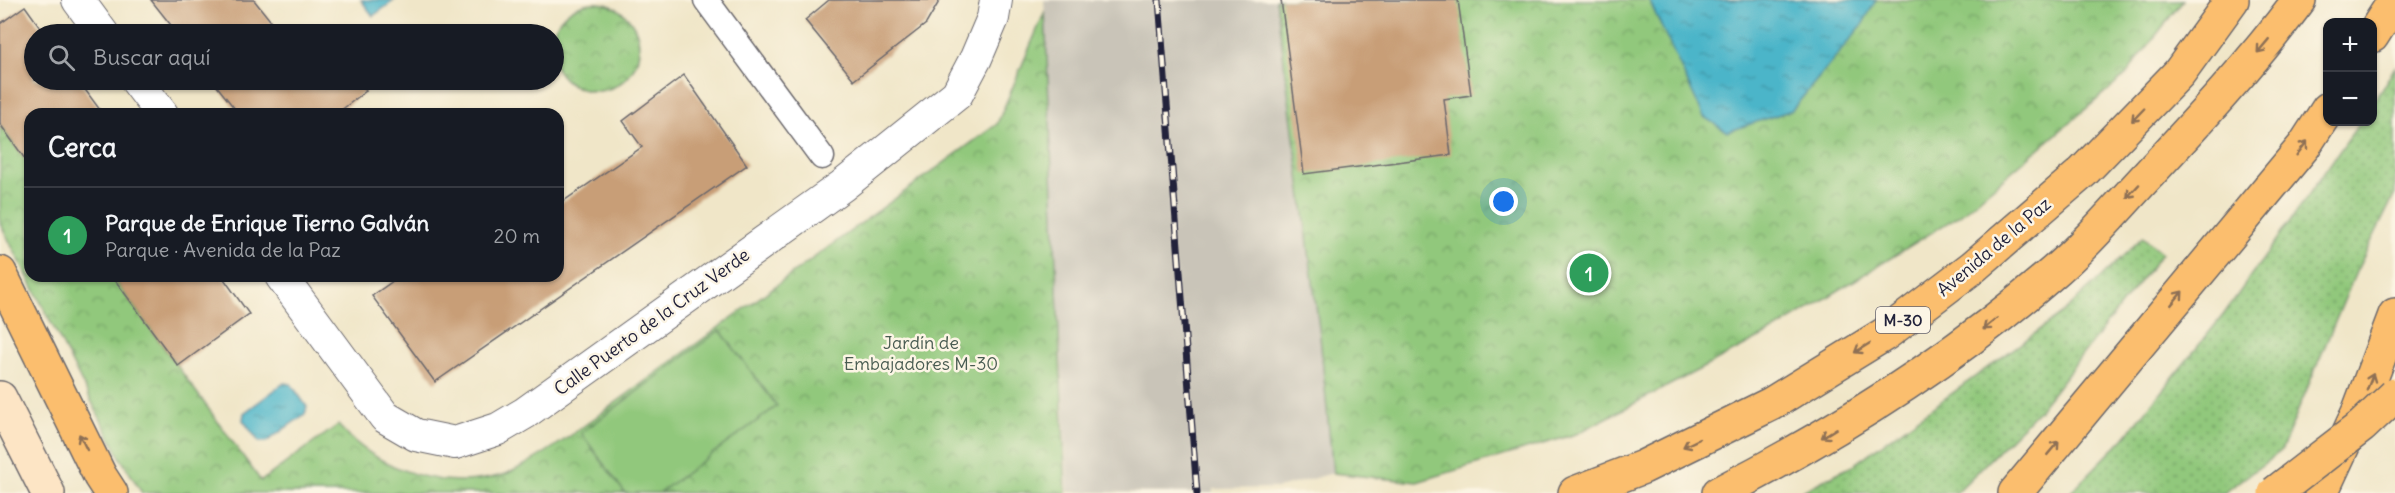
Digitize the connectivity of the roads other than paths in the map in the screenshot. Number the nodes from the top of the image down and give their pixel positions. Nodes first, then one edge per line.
1 (78, 0) edge
2 (706, 0) edge
3 (996, 0) edge
4 (2232, 0) edge
5 (2299, 0) edge
6 (2395, 0) edge
7 (96, 24) edge
8 (2377, 29) edge
9 (144, 90) edge
10 (157, 108) edge
11 (2323, 117) edge
12 (822, 157) dead end
13 (0, 273) edge
14 (286, 282) edge
15 (2395, 315) edge
16 (2395, 395) edge
17 (0, 398) edge
18 (48, 493) edge
19 (111, 493) edge
20 (1575, 493) edge
21 (1719, 493) edge
22 (2015, 493) edge
23 (2275, 493) edge
24 (2321, 493) edge

1 - 7 street
2 - 12 street
3 - 14 street, Calle Puerto de la Cruz Verde
4 -> 20 highway, Avenida de la Paz / M-30
5 -> 21 highway
6 - 8 highway
9 - 10 street
22 -> 11 highway
19 -> 13 highway
24 -> 15 highway
16 - 23 highway, bridge
17 - 18 main road

